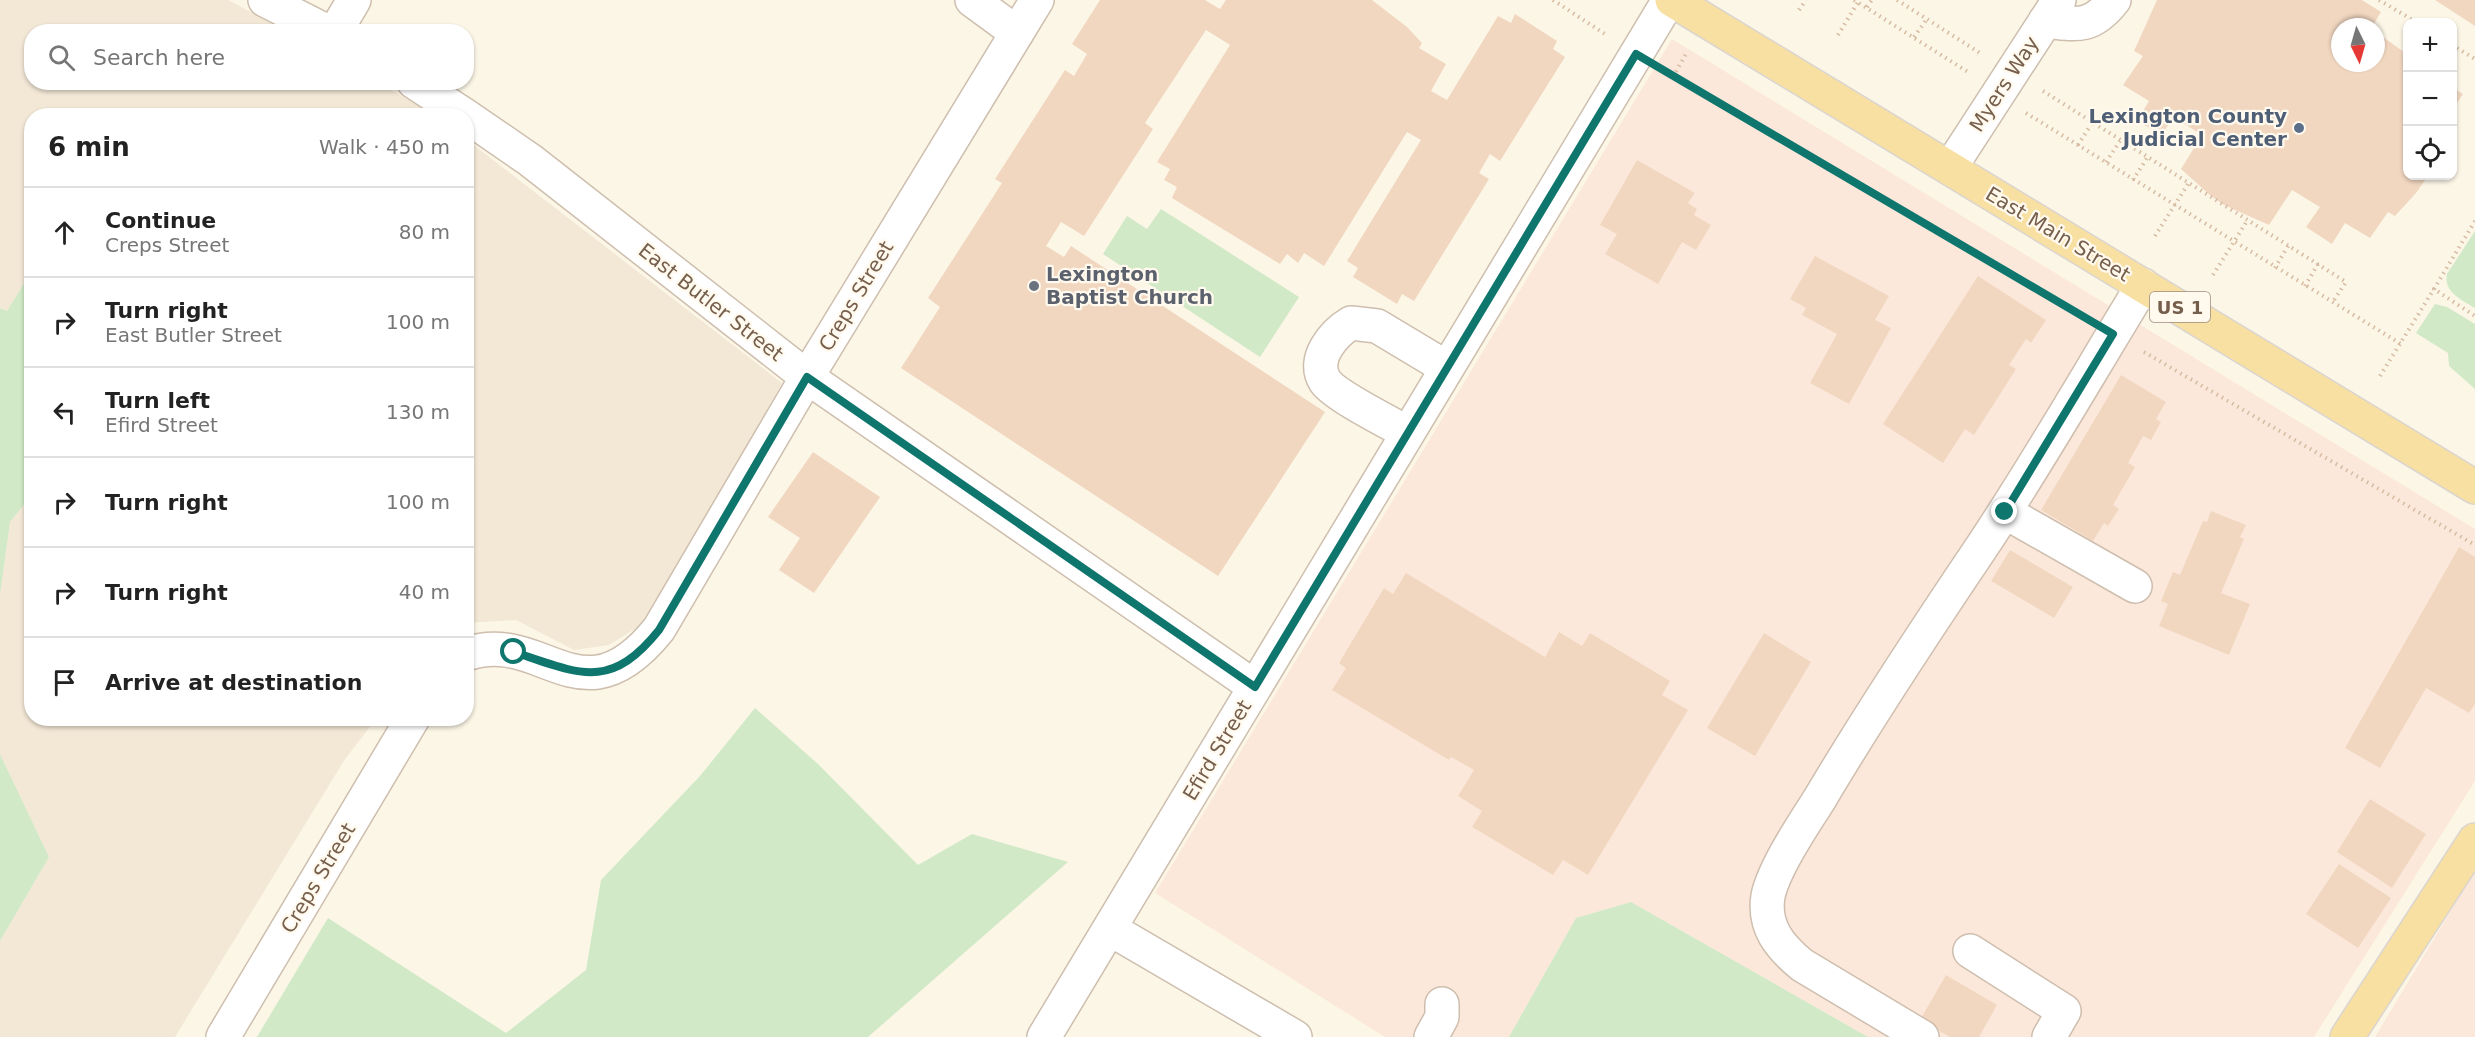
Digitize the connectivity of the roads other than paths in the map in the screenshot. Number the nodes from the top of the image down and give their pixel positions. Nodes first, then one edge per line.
1 (265, 0) edge
2 (354, 0) edge
3 (972, 0) edge
4 (1037, 0) edge
5 (1670, 0) edge
6 (2114, 0) edge
7 (2052, 10) edge
8 (312, 24) edge
9 (340, 24) edge
10 (1017, 33) junction
11 (426, 90) edge
12 (454, 108) edge
13 (474, 122) edge
14 (1950, 168) junction
15 (2143, 285) junction
16 (1447, 368) junction
17 (807, 377) junction
18 (1408, 433) junction
19 (2475, 487) edge
20 (2005, 512) junction
21 (2134, 586) dead end
22 (474, 652) edge
23 (1255, 687) junction
24 (408, 726) edge
25 (2475, 842) edge
26 (1110, 929) junction
27 (1970, 951) dead end
28 (1442, 1004) dead end
29 (223, 1037) edge
30 (1044, 1037) edge
31 (1295, 1037) edge
32 (1431, 1037) edge
33 (1922, 1037) edge
34 (2049, 1037) edge
35 (2347, 1037) edge

1 - 8 street
2 - 9 street
3 - 10 street
4 - 10 street, Creps Street
5 - 14 main road, East Main Street / US 1
5 - 16 street, Efird Street
6 - 7 street
7 - 14 street, Myers Way
10 - 17 street, Creps Street
11 - 12 street, East Butler Street
13 - 17 street, East Butler Street
14 - 15 main road, East Main Street / US 1
15 - 19 main road, East Main Street / US 1
15 - 20 street
16 - 18 street, Efird Street
16 - 18 street
17 - 22 street, Creps Street
17 - 23 street, East Butler Street
18 - 23 street, Efird Street
20 - 21 street
20 - 33 street
23 - 26 street, Efird Street
24 - 29 street, Creps Street
25 - 35 main road
26 - 30 street, Efird Street
26 - 31 street
27 - 34 street
28 - 32 street

